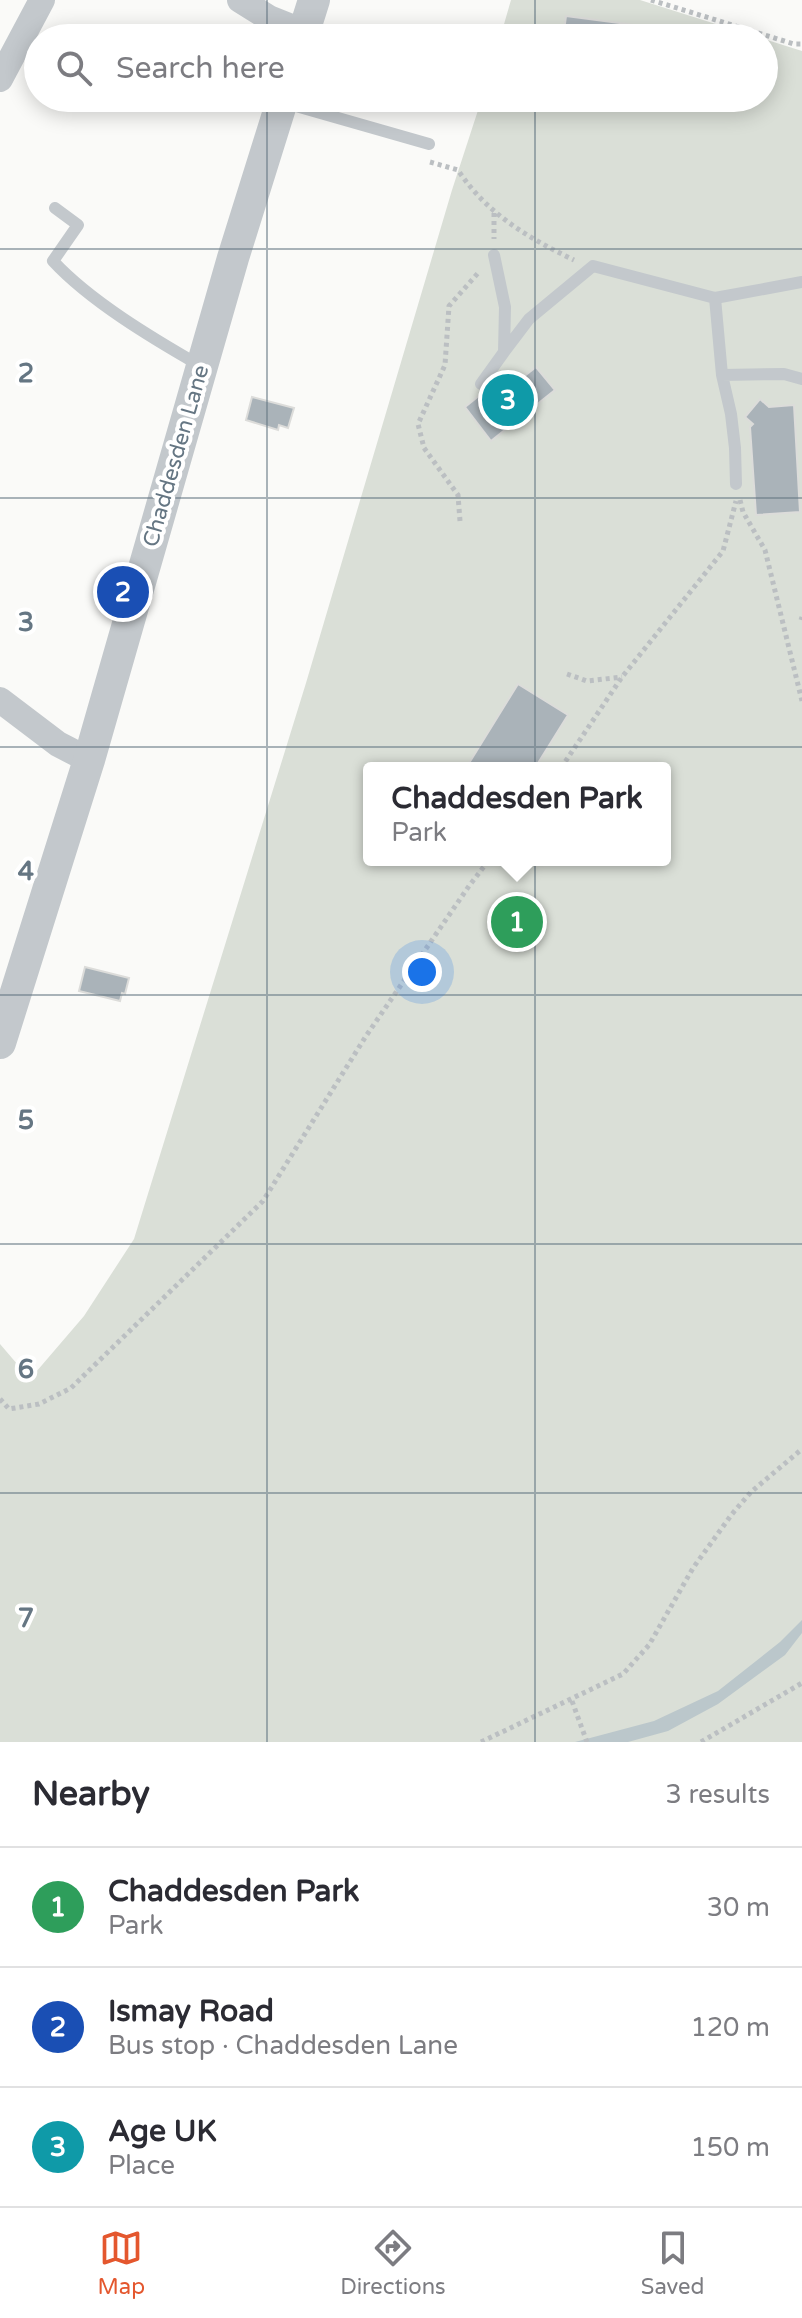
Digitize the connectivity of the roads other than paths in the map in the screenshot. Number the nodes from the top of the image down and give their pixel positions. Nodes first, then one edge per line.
1 (42, 0) edge
2 (240, 0) edge
3 (314, 0) edge
4 (29, 24) edge
5 (281, 24) edge
6 (306, 24) edge
7 (24, 34) edge
8 (0, 79) edge
9 (278, 112) edge
10 (322, 112) edge
11 (429, 144) dead end
12 (55, 208) dead end
13 (489, 256) road end
14 (802, 282) edge
15 (715, 298) junction
16 (504, 352) junction
17 (201, 367) junction
18 (722, 375) junction
19 (802, 379) edge
20 (481, 384) dead end
21 (736, 484) road end
22 (0, 700) edge
23 (89, 760) junction
24 (0, 1043) edge

1 - 4 street
2 - 5 street
3 - 6 street
7 - 8 street
9 - 17 street, Chaddesden Lane
10 - 11 lane
12 - 17 lane
13 - 16 lane
14 - 15 lane
15 - 16 lane
15 - 18 lane
16 - 20 lane
17 - 23 street, Chaddesden Lane
18 - 19 lane
18 - 21 lane
22 - 23 street
23 - 24 street, Chaddesden Lane

